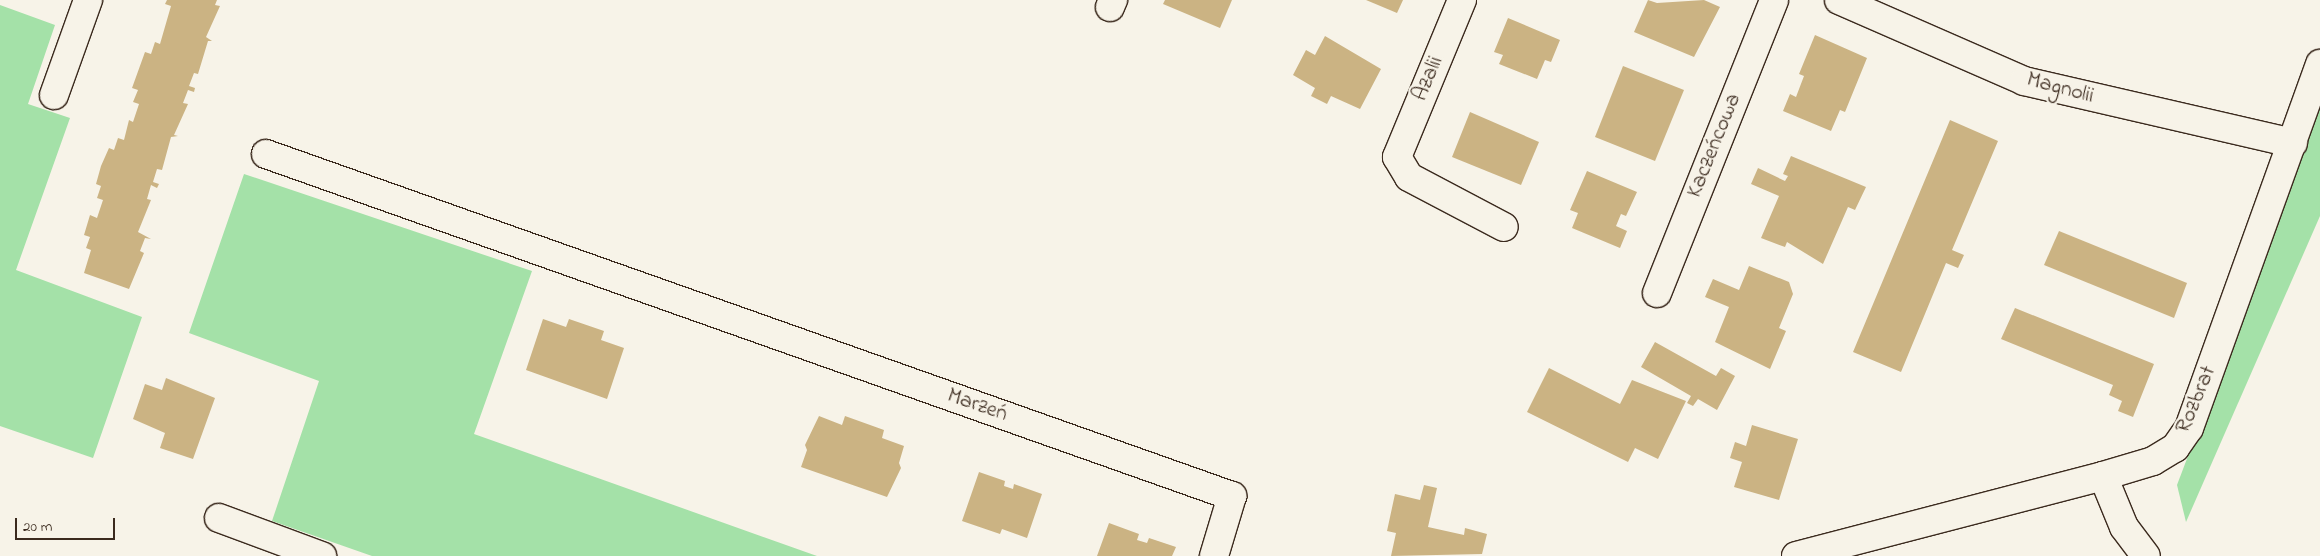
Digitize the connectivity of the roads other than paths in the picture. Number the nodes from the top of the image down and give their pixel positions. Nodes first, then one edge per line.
1 (88, 0) edge
2 (1462, 0) edge
3 (1774, 0) edge
4 (1839, 0) edge
5 (2320, 64) edge
6 (54, 95) dead end
7 (2293, 143) junction
8 (266, 154) dead end
9 (1504, 228) dead end
10 (1656, 293) dead end
11 (2103, 476) junction
12 (219, 518) dead end
13 (322, 556) edge
14 (1214, 556) edge
15 (1796, 556) edge
16 (2146, 556) edge

1 - 6 street
2 - 9 street, Azalii
3 - 10 street, Kaczeńcowa
4 - 7 street, Magnolii
5 - 7 street, Rozbrat
7 - 11 street, Rozbrat
8 - 14 street, Marzeń
11 - 15 street, Rozbrat
11 - 16 street
12 - 13 street

